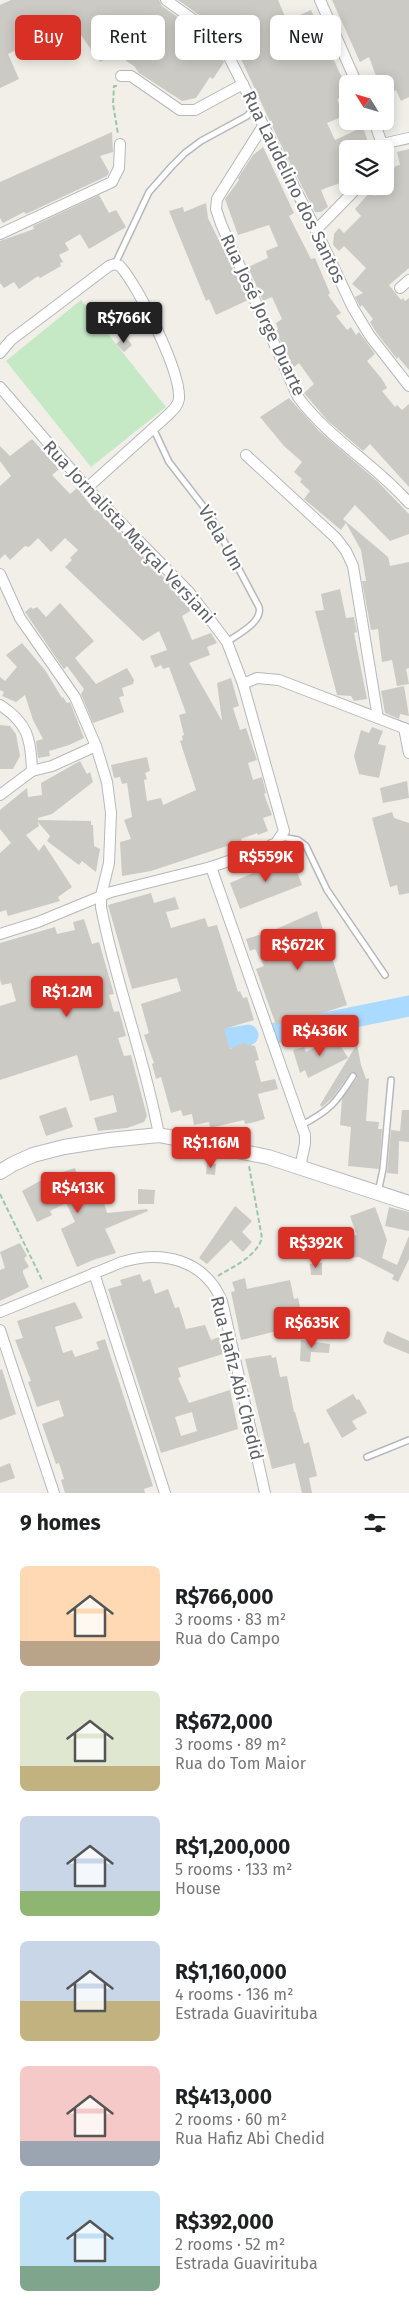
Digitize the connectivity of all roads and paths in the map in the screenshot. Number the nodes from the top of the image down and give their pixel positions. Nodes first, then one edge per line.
1 (166, 0) edge
2 (320, 0) edge
3 (353, 75) edge
4 (121, 76) joint
5 (243, 84) junction
6 (254, 108) junction
7 (263, 126) junction
8 (409, 138) edge
9 (394, 143) edge
10 (120, 144) joint
11 (350, 195) edge
12 (316, 230) junction
13 (0, 234) edge
14 (115, 264) junction
15 (409, 280) edge
16 (400, 288) dead end
17 (0, 353) edge
18 (409, 386) edge
19 (0, 387) edge
20 (153, 428) junction
21 (246, 455) dead end
22 (87, 488) junction
23 (409, 503) edge
24 (0, 574) edge
25 (227, 642) junction
26 (243, 684) junction
27 (0, 706) edge
28 (378, 718) junction
29 (406, 729) edge
30 (96, 746) junction
31 (409, 753) edge
32 (32, 771) junction
33 (0, 795) edge
34 (282, 837) junction
35 (211, 867) junction
36 (101, 896) junction
37 (0, 934) edge
38 (385, 975) dead end
39 (353, 1076) dead end
40 (392, 1080) dead end
41 (301, 1125) junction
42 (159, 1135) junction
43 (246, 1152) junction
44 (7, 1162) edge
45 (300, 1167) junction
46 (0, 1172) edge
47 (378, 1193) junction
48 (0, 1194) edge
49 (409, 1203) edge
50 (94, 1273) junction
51 (210, 1281) junction
52 (47, 1292) junction
53 (0, 1312) edge
54 (0, 1330) edge
55 (409, 1440) edge
56 (366, 1457) dead end
57 (54, 1493) edge
58 (166, 1493) edge
59 (265, 1493) edge

1 - 5 street, Rua Laudelino dos Santos
2 - 3 street
4 - 5 street
4 - 10 path
5 - 6 street, Rua Laudelino dos Santos
6 - 7 street, Rua Laudelino dos Santos
6 - 14 lane
7 - 12 street, Rua Laudelino dos Santos
7 - 23 street, Rua José Jorge Duarte
8 - 9 street
10 - 13 street
11 - 12 street
12 - 18 street, Rua Laudelino dos Santos
14 - 17 street
14 - 20 street
15 - 16 street
19 - 22 street, Rua Jornalista Marçal Versiani
20 - 22 street
20 - 25 lane, Viela Um
21 - 28 street
22 - 25 street, Rua Jornalista Marçal Versiani
24 - 30 street
25 - 26 street, Rua Jornalista Marçal Versiani
26 - 28 street
26 - 34 street, Rua Jornalista Marçal Versiani
27 - 32 street
28 - 29 street
29 - 31 street
30 - 32 street
30 - 36 street
32 - 33 street
34 - 35 street
34 - 38 lane
35 - 36 street
35 - 41 street
36 - 37 street
36 - 42 street
39 - 41 lane
40 - 47 lane
41 - 45 street
42 - 43 street
42 - 44 street
43 - 45 street
43 - 51 path
44 - 46 street
45 - 47 street
47 - 49 street
48 - 52 path
50 - 51 street, Rua Hafiz Abi Chedid
50 - 52 street, Rua Hafiz Abi Chedid
50 - 58 street
51 - 59 street, Rua Hafiz Abi Chedid
52 - 53 street, Rua Hafiz Abi Chedid
54 - 57 street
55 - 56 lane

